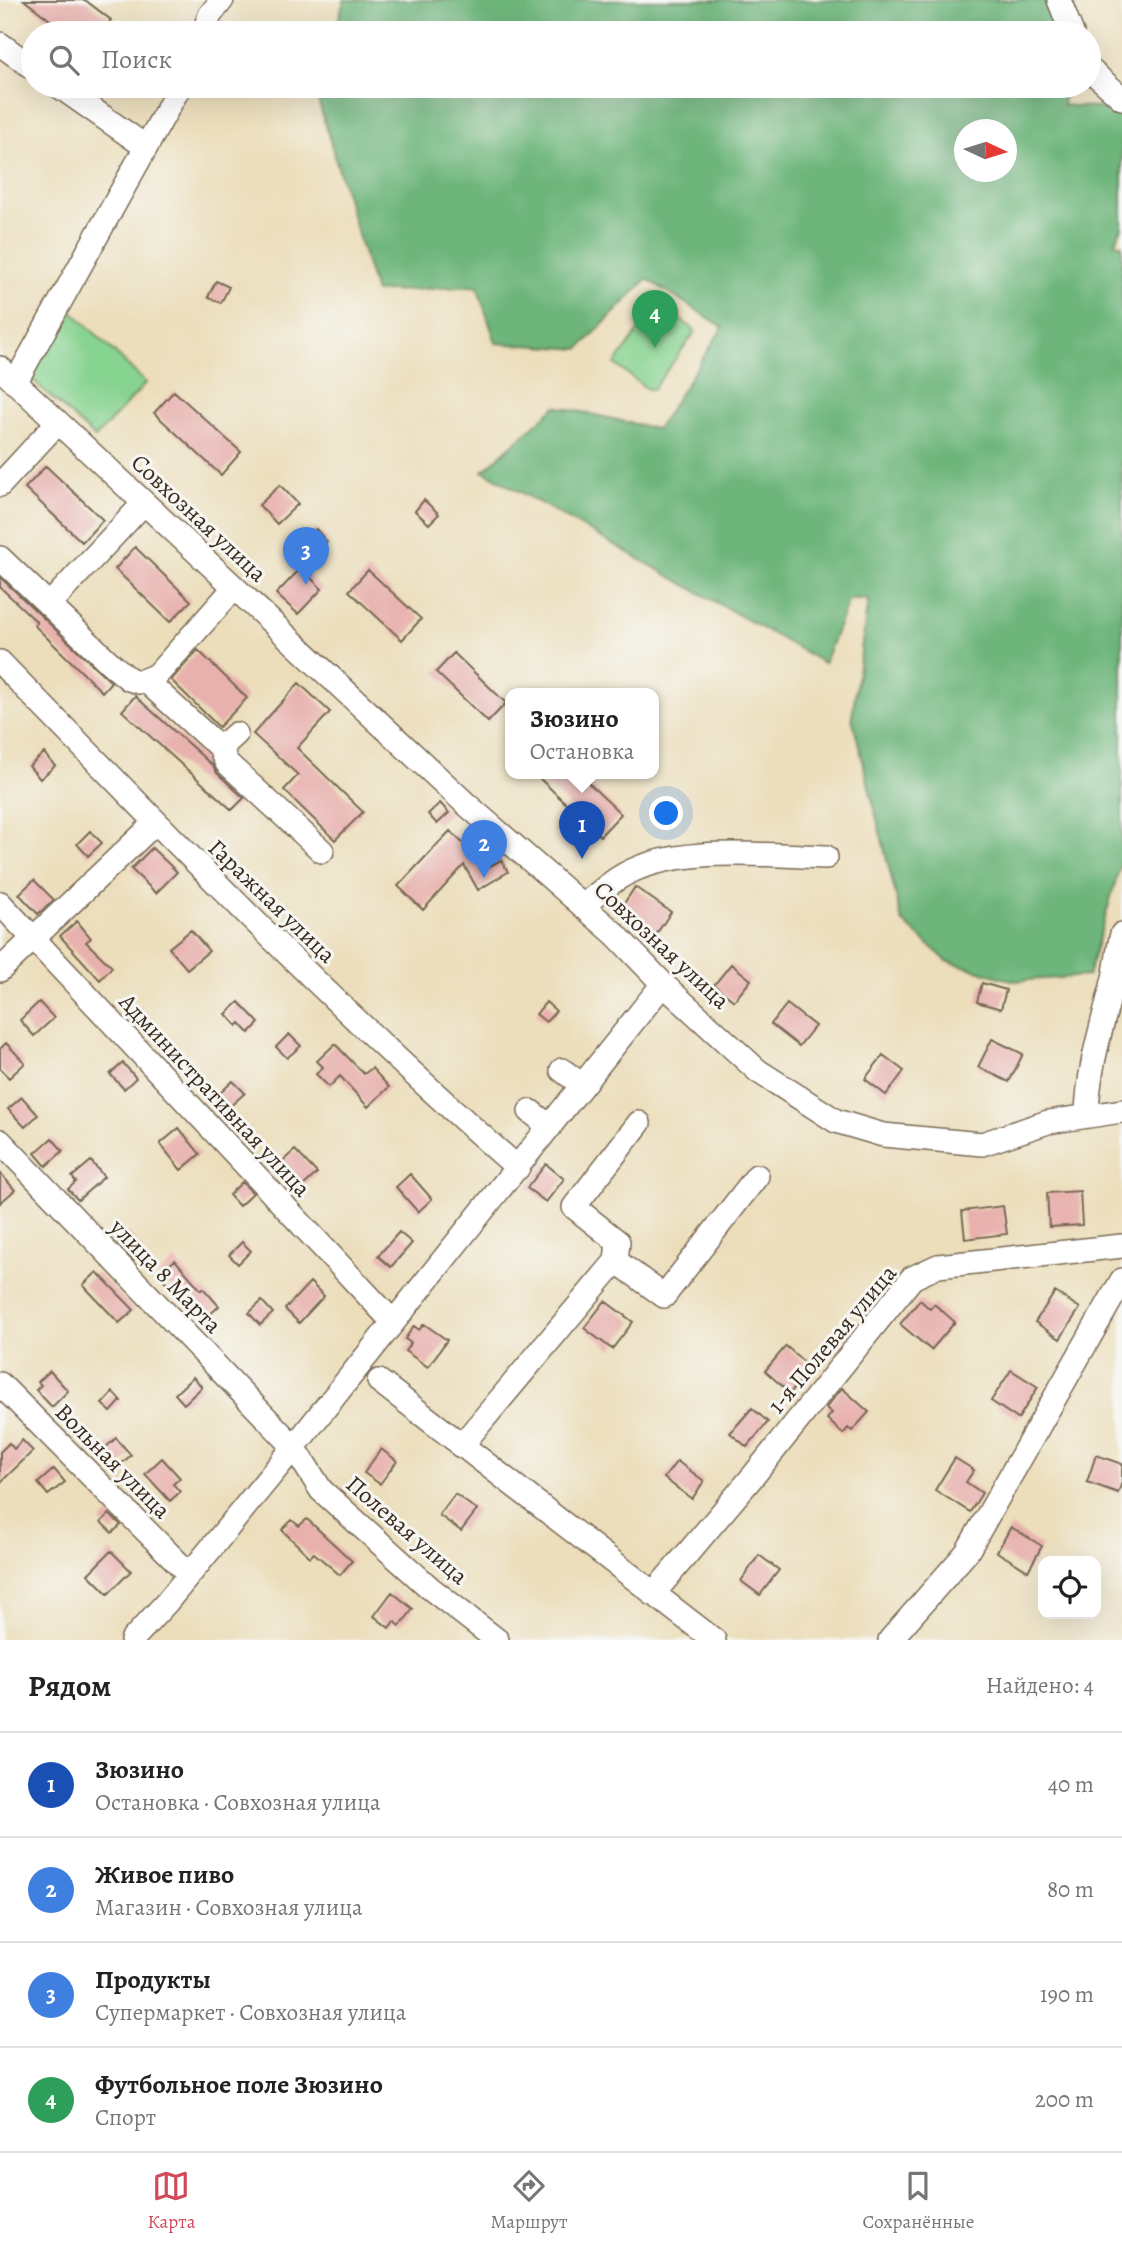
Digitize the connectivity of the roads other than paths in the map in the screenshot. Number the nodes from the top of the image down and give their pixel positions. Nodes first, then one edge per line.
1 (222, 0) edge
2 (1059, 0) edge
3 (208, 21) edge
4 (1067, 21) edge
5 (0, 44) edge
6 (21, 59) edge
7 (1101, 80) edge
8 (76, 98) edge
9 (173, 98) edge
10 (1122, 98) edge
11 (146, 147) junction
12 (8, 375) edge
13 (58, 422) junction
14 (0, 485) edge
15 (144, 503) junction
16 (0, 558) edge
17 (234, 588) junction
18 (49, 605) junction
19 (0, 662) edge
20 (145, 680) junction
21 (155, 823) junction
22 (322, 851) dead end
23 (826, 857) dead end
24 (0, 903) edge
25 (584, 920) junction
26 (1122, 934) edge
27 (33, 937) junction
28 (0, 970) edge
29 (663, 984) junction
30 (562, 1070) dead end
31 (582, 1086) junction
32 (530, 1111) dead end
33 (1122, 1111) edge
34 (1087, 1115) junction
35 (639, 1123) dead end
36 (550, 1127) junction
37 (0, 1141) edge
38 (518, 1168) junction
39 (757, 1176) dead end
40 (1122, 1246) edge
41 (616, 1261) junction
42 (1122, 1280) edge
43 (393, 1322) junction
44 (379, 1381) dead end
45 (0, 1384) edge
46 (461, 1446) junction
47 (295, 1447) junction
48 (189, 1574) junction
49 (653, 1594) junction
50 (132, 1640) edge
51 (497, 1640) edge
52 (714, 1640) edge
53 (890, 1640) edge

1 - 3 street
2 - 4 street
5 - 6 street
7 - 10 street
8 - 11 street
9 - 11 street
11 - 12 street
12 - 13 street, Совхозная улица
13 - 14 street
13 - 15 street, Совхозная улица
15 - 17 street, Совхозная улица
15 - 18 street
16 - 18 street
17 - 20 street
17 - 25 street, Совхозная улица
18 - 20 street
19 - 21 street, Гаражная улица
20 - 22 street
21 - 27 street
21 - 38 street, Гаражная улица
23 - 25 street
24 - 27 street, Административная улица
25 - 29 street, Совхозная улица
26 - 34 street
27 - 28 street
27 - 43 street, Административная улица
29 - 31 street
29 - 34 street, Совхозная улица
30 - 31 street
31 - 36 street
32 - 36 street
33 - 34 street, Совхозная улица
35 - 41 street
36 - 38 street
37 - 47 street, улица 8 Марта
38 - 43 street
39 - 41 street
40 - 49 street, 1-я Полевая улица
41 - 46 street
42 - 53 street
43 - 47 street
44 - 46 street
45 - 48 street, Вольная улица
46 - 49 street
47 - 48 street
47 - 51 street, Полевая улица
48 - 50 street
49 - 52 street

